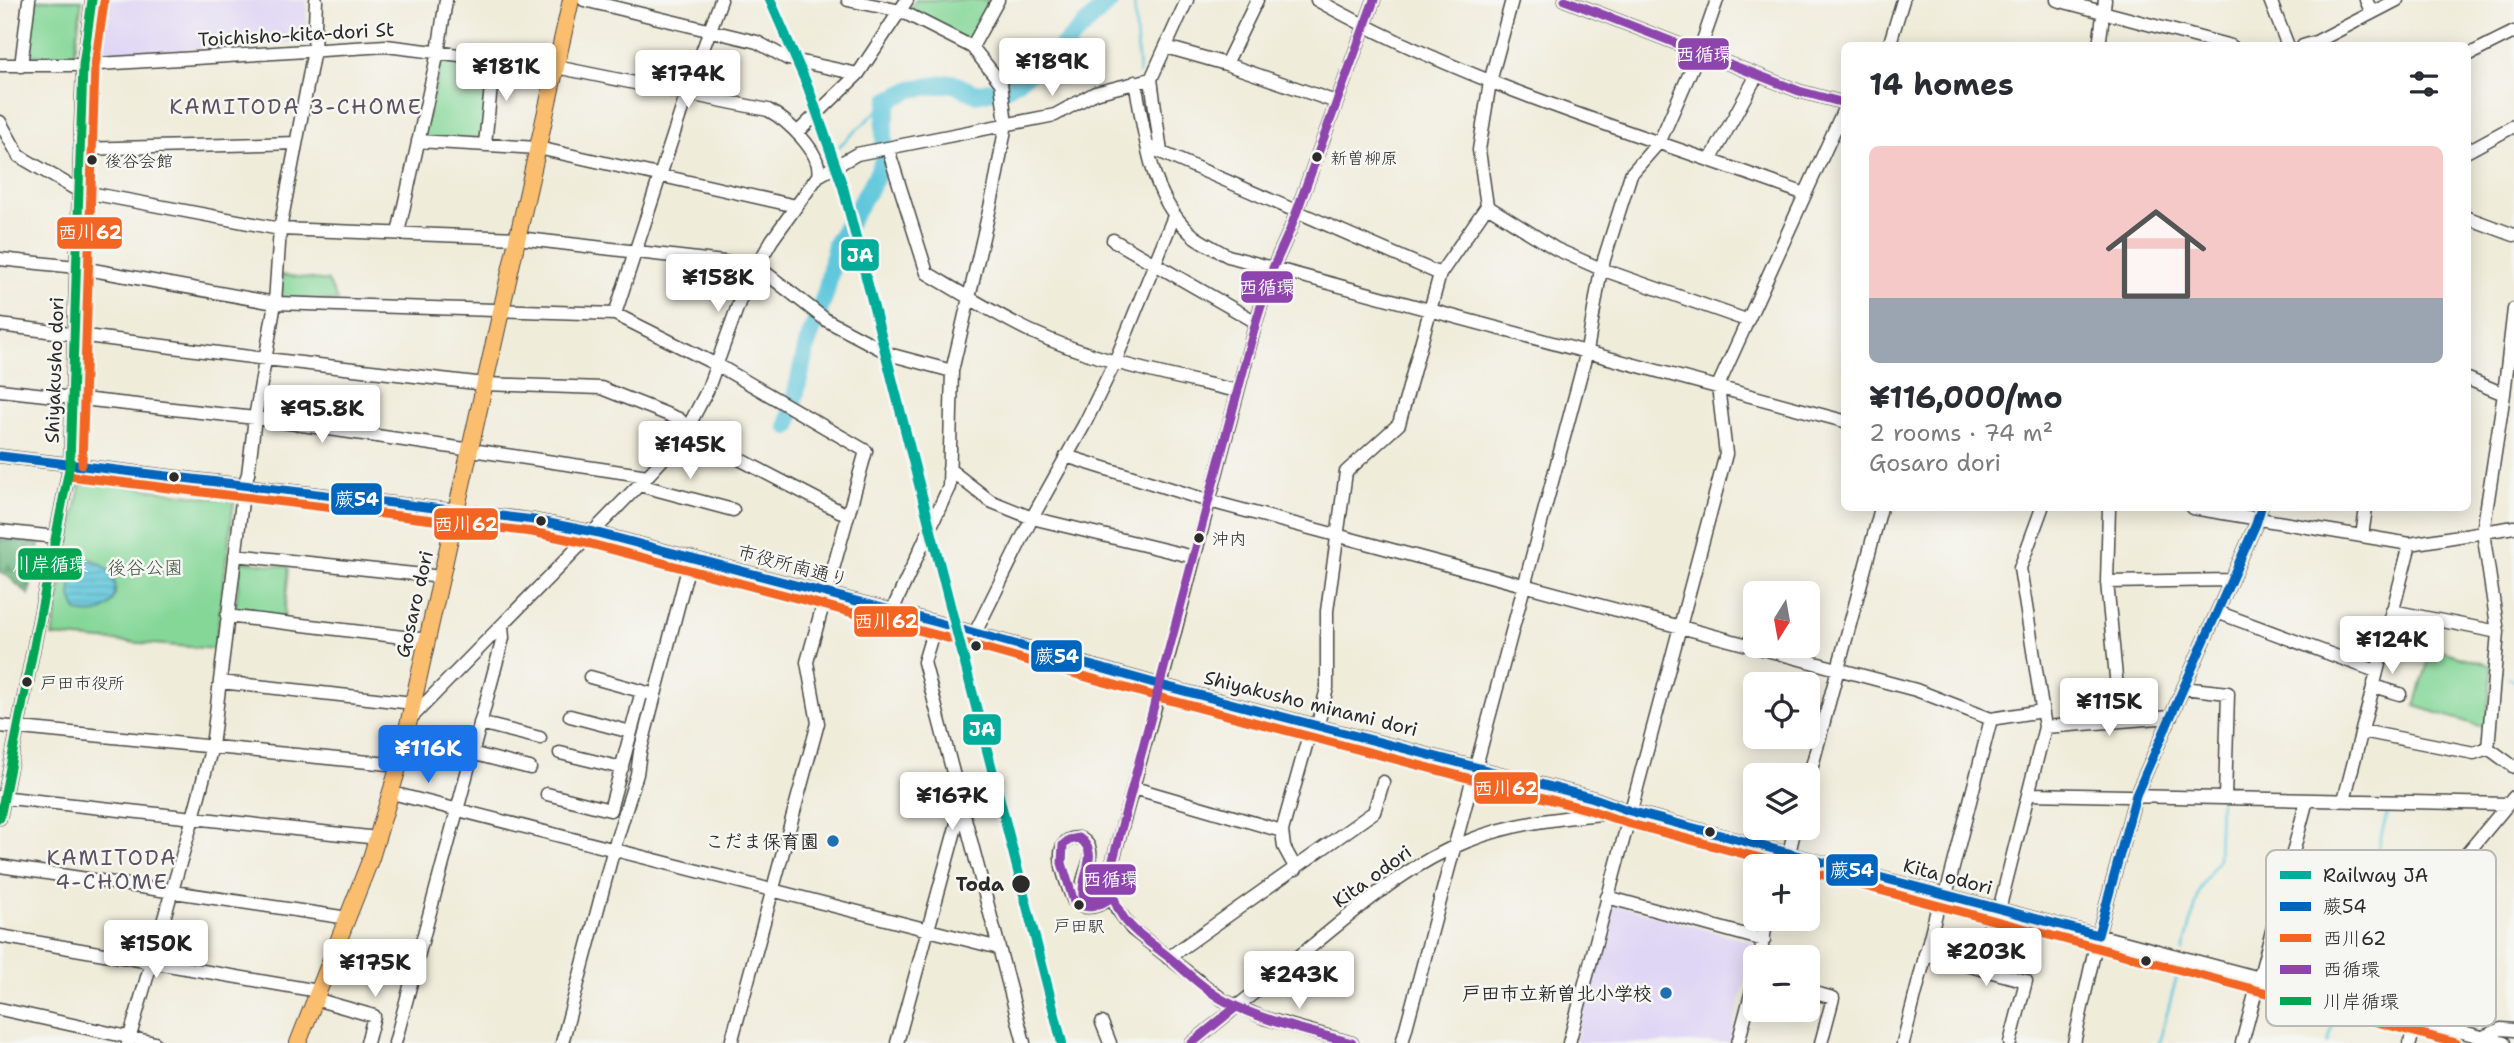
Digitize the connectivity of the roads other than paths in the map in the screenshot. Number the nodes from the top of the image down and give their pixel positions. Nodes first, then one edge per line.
1 (29, 0) edge
2 (92, 0) edge
3 (316, 0) edge
4 (446, 0) edge
5 (571, 0) edge
6 (584, 0) edge
7 (721, 0) edge
8 (848, 0) edge
9 (998, 0) edge
10 (1186, 0) edge
11 (1257, 0) edge
12 (1317, 0) edge
13 (1374, 0) edge
14 (1512, 0) edge
15 (1565, 0) edge
16 (1717, 0) edge
17 (1903, 0) edge
18 (2270, 0) edge
19 (2366, 0) edge
20 (2397, 0) edge
21 (2065, 1) edge
22 (904, 6) edge
23 (2104, 6) edge
24 (2372, 13) junction
25 (1364, 26) junction
26 (710, 32) junction
27 (2514, 32) edge
28 (1890, 42) edge
29 (2100, 42) edge
30 (2218, 42) edge
31 (2286, 42) edge
32 (2316, 42) edge
33 (972, 47) junction
34 (1166, 47) junction
35 (314, 50) junction
36 (438, 52) junction
37 (1699, 52) junction
38 (2471, 54) edge
39 (494, 58) junction
40 (1226, 64) junction
41 (0, 65) edge
42 (83, 65) junction
43 (21, 66) junction
44 (556, 67) junction
45 (858, 74) junction
46 (1757, 75) junction
47 (1151, 79) junction
48 (1135, 82) junction
49 (1490, 82) junction
50 (687, 93) junction
51 (1336, 102) junction
52 (1841, 102) edge
53 (1841, 116) edge
54 (0, 122) edge
55 (1006, 124) junction
56 (2514, 126) edge
57 (797, 132) junction
58 (418, 141) junction
59 (1660, 141) junction
60 (296, 143) junction
61 (485, 144) junction
62 (538, 148) junction
63 (80, 149) junction
64 (884, 149) junction
65 (2471, 149) edge
66 (1155, 150) junction
67 (1711, 159) junction
68 (818, 169) junction
69 (661, 175) junction
70 (79, 191) junction
71 (1805, 194) junction
72 (796, 206) junction
73 (1488, 206) junction
74 (1296, 213) junction
75 (1174, 216) junction
76 (2471, 219) edge
77 (280, 229) junction
78 (398, 233) junction
79 (2514, 235) edge
80 (518, 238) junction
81 (1113, 240) dead end
82 (636, 251) junction
83 (0, 259) edge
84 (1154, 264) junction
85 (757, 266) junction
86 (76, 267) junction
87 (1273, 268) junction
88 (1601, 268) junction
89 (1440, 274) junction
90 (969, 299) junction
91 (275, 303) junction
92 (1429, 309) junction
93 (2514, 309) edge
94 (501, 311) junction
95 (615, 314) junction
96 (1746, 320) junction
97 (1256, 322) junction
98 (0, 325) edge
99 (74, 334) junction
100 (1587, 351) junction
101 (266, 359) junction
102 (1115, 362) junction
103 (717, 366) junction
104 (952, 371) junction
105 (2471, 380) edge
106 (485, 384) junction
107 (1718, 386) junction
108 (0, 390) edge
109 (1238, 391) junction
110 (2504, 394) junction
111 (72, 398) junction
112 (255, 418) junction
113 (1841, 420) edge
114 (687, 429) junction
115 (470, 450) junction
116 (0, 456) edge
117 (1066, 456) junction
118 (70, 464) junction
119 (949, 469) junction
120 (643, 481) junction
121 (244, 485) junction
122 (1209, 501) junction
123 (733, 510) dead end
124 (457, 511) junction
125 (1880, 511) edge
126 (2041, 511) edge
127 (2109, 511) edge
128 (2233, 511) edge
129 (2366, 511) edge
130 (2260, 513) edge
131 (847, 514) junction
132 (1032, 518) junction
133 (2514, 527) edge
134 (0, 531) edge
135 (594, 532) junction
136 (2483, 533) junction
137 (1336, 534) junction
138 (2362, 536) junction
139 (56, 537) junction
140 (2410, 544) junction
141 (235, 555) junction
142 (691, 557) junction
143 (1194, 557) junction
144 (442, 578) junction
145 (2231, 580) junction
146 (2107, 582) junction
147 (1523, 585) junction
148 (825, 593) junction
149 (892, 611) junction
150 (2392, 611) junction
151 (2217, 612) junction
152 (227, 616) junction
153 (936, 622) junction
154 (502, 626) junction
155 (1679, 627) junction
156 (2498, 632) junction
157 (975, 633) junction
158 (428, 640) junction
159 (1838, 668) junction
160 (2376, 671) junction
161 (590, 677) dead end
162 (220, 682) junction
163 (1161, 685) junction
164 (2373, 686) junction
165 (2183, 688) junction
166 (649, 693) junction
167 (2400, 694) dead end
168 (412, 711) junction
169 (2042, 711) junction
170 (570, 716) dead end
171 (2171, 717) junction
172 (1990, 719) junction
173 (2120, 720) junction
174 (480, 723) junction
175 (1315, 724) junction
176 (0, 726) edge
177 (2045, 727) junction
178 (18, 728) junction
179 (2362, 731) junction
180 (631, 732) junction
181 (540, 738) dead end
182 (212, 746) junction
183 (2488, 748) junction
184 (471, 753) junction
185 (559, 753) dead end
186 (1813, 763) edge
187 (399, 765) junction
188 (1475, 765) junction
189 (2514, 767) edge
190 (530, 768) dead end
191 (622, 768) junction
192 (1383, 782) dead end
193 (1133, 788) junction
194 (392, 793) junction
195 (547, 794) dead end
196 (2030, 794) junction
197 (2136, 795) junction
198 (2, 797) edge
199 (2225, 798) junction
200 (2307, 800) junction
201 (2344, 800) junction
202 (2511, 801) edge
203 (962, 805) junction
204 (456, 809) junction
205 (1630, 811) junction
206 (0, 818) edge
207 (193, 818) junction
208 (1282, 831) junction
209 (378, 838) junction
210 (1792, 840) edge
211 (1453, 847) junction
212 (614, 848) junction
213 (2294, 850) edge
214 (2470, 850) edge
215 (1789, 853) junction
216 (0, 866) edge
217 (1296, 869) junction
218 (772, 889) junction
219 (173, 891) junction
220 (1944, 895) junction
221 (1112, 897) junction
222 (1607, 897) junction
223 (1997, 909) junction
224 (348, 918) junction
225 (927, 930) junction
226 (1765, 931) edge
227 (2098, 935) junction
228 (0, 936) edge
229 (1764, 940) junction
230 (1763, 945) edge
231 (999, 948) junction
232 (2266, 952) edge
233 (1925, 954) junction
234 (1168, 958) junction
235 (152, 962) junction
236 (1979, 968) junction
237 (2259, 978) junction
238 (2266, 980) edge
239 (317, 995) junction
240 (1820, 995) edge
241 (1236, 1007) junction
242 (0, 1009) edge
243 (1744, 1022) edge
244 (1102, 1023) dead end
245 (2414, 1026) edge
246 (2440, 1026) edge
247 (2514, 1030) edge
248 (2483, 1037) junction
249 (129, 1040) edge
250 (155, 1043) edge
251 (298, 1043) edge
252 (367, 1043) edge
253 (395, 1043) edge
254 (562, 1043) edge
255 (731, 1043) edge
256 (897, 1043) edge
257 (1024, 1043) edge
258 (1110, 1043) edge
259 (1192, 1043) edge
260 (1352, 1043) edge
261 (1402, 1043) edge
262 (1569, 1043) edge
263 (1738, 1043) edge
264 (1821, 1043) edge
265 (1903, 1043) edge
266 (2010, 1043) edge
267 (2074, 1043) edge
268 (2242, 1043) edge
269 (2410, 1043) edge
270 (2504, 1043) edge

1 - 43 street
2 - 42 street, Shiyakusho dori
3 - 35 street
4 - 36 street
5 - 44 main road, Gosaro dori
6 - 26 street
7 - 26 street
8 - 22 street
9 - 33 street
10 - 34 street
11 - 40 street
12 - 25 street
13 - 25 street
14 - 49 street
15 - 37 street
16 - 37 street
17 - 28 street
18 - 31 street
19 - 24 street
20 - 24 street
21 - 23 street
22 - 33 street
22 - 45 street
23 - 29 street
23 - 30 street
24 - 32 street
25 - 49 street
25 - 51 street
26 - 45 street
26 - 50 street
27 - 38 street
33 - 55 street
34 - 40 street
34 - 47 street
35 - 36 street, Toichisho-kita-dori St
35 - 42 street, Toichisho-kita-dori St
35 - 60 street
36 - 39 street, Toichisho-kita-dori St
36 - 58 street
37 - 46 street
37 - 59 street
39 - 44 street, Toichisho-kita-dori St
39 - 61 street
40 - 51 street
41 - 43 street, Toichisho-kita-dori St
42 - 43 street, Toichisho-kita-dori St
42 - 63 street, Shiyakusho dori
44 - 50 street, Toichisho-kita-dori St
44 - 62 main road, Gosaro dori
45 - 57 street
46 - 52 street
46 - 67 street
47 - 48 street
47 - 66 street
48 - 55 street
48 - 66 street
49 - 59 street
49 - 73 street
50 - 57 street, Toichisho-kita-dori St
50 - 69 street
51 - 74 street
53 - 71 street
54 - 70 street
55 - 64 street
55 - 90 street
56 - 65 street
57 - 68 street, Toichisho-kita-dori St
58 - 61 street
58 - 78 street
59 - 67 street
59 - 88 street
60 - 63 street
60 - 77 street
61 - 62 street
62 - 69 street
62 - 80 main road, Gosaro dori
63 - 70 street, Shiyakusho dori
64 - 68 street
64 - 90 street
66 - 74 street
66 - 75 street
67 - 71 street
68 - 72 street
69 - 72 street
69 - 82 street
70 - 77 street
70 - 86 street, Shiyakusho dori
71 - 96 street
72 - 85 street
73 - 88 street
73 - 89 street
74 - 87 street
74 - 89 street
75 - 84 street
75 - 87 street
76 - 79 street
77 - 78 street
77 - 91 street
78 - 80 street
80 - 82 street
80 - 94 main road, Gosaro dori
81 - 84 street
82 - 85 street
82 - 95 street
83 - 86 street
84 - 97 street
84 - 102 street
85 - 103 street
85 - 104 street
86 - 91 street
86 - 99 street, Shiyakusho dori
87 - 92 street
87 - 97 street
88 - 96 street
88 - 100 street
89 - 92 street
90 - 102 street
90 - 104 street
91 - 94 street
91 - 101 street
92 - 100 street
92 - 137 street
93 - 110 street
94 - 95 street
94 - 106 main road, Gosaro dori
95 - 103 street
96 - 107 street
97 - 109 street
98 - 99 street
99 - 101 street
99 - 111 street, Shiyakusho dori
100 - 107 street
100 - 147 street
101 - 106 street
101 - 112 street
102 - 109 street
102 - 117 street
103 - 114 street
103 - 131 street
104 - 119 street
105 - 110 street
106 - 114 street
106 - 115 main road, Gosaro dori
107 - 113 street
107 - 155 street
108 - 111 street
109 - 122 street
110 - 136 street
111 - 112 street
111 - 118 street, Shiyakusho dori
112 - 115 street
112 - 121 street
114 - 120 street
114 - 131 street
115 - 120 street
115 - 124 main road, Gosaro dori
116 - 118 street
117 - 122 street
117 - 132 street
118 - 121 street
118 - 139 street, Shiyakusho dori
119 - 132 street
119 - 149 street
120 - 123 street
120 - 135 street
121 - 124 street
121 - 141 street
122 - 137 street
122 - 143 street
124 - 135 street
124 - 144 main road, Gosaro dori
125 - 159 street
126 - 169 street
127 - 146 street
128 - 130 street
129 - 138 street
130 - 138 street
130 - 145 street
131 - 148 street
132 - 143 street
132 - 157 street
133 - 136 street
134 - 139 street
135 - 142 street, 市役所南通り
135 - 154 street
136 - 140 street
136 - 156 street
137 - 147 street
137 - 175 street
138 - 140 street
139 - 178 street, Shiyakusho dori
140 - 150 street
141 - 144 street
141 - 152 street
142 - 148 street, 市役所南通り
142 - 166 street
143 - 163 street
144 - 158 main road, Gosaro dori
145 - 146 street
145 - 151 street
146 - 173 street
147 - 155 street
147 - 188 street
148 - 149 street, 市役所南通り
148 - 218 street
149 - 153 street, 市役所南通り
150 - 156 street
150 - 160 street
151 - 160 street
151 - 165 street
152 - 158 street
152 - 162 street
153 - 157 street, 市役所南通り
153 - 203 street
154 - 168 street
154 - 174 street
155 - 159 street
155 - 205 street
156 - 183 street
157 - 163 street, 市役所南通り
158 - 168 main road, Gosaro dori
159 - 172 street
159 - 186 street
160 - 164 street
161 - 166 street
162 - 168 street
162 - 182 street
163 - 175 street, Shiyakusho minami dori
163 - 193 street
164 - 167 street
164 - 179 street
165 - 171 street
165 - 199 street
166 - 180 street
166 - 212 street
168 - 187 main road, Gosaro dori
169 - 172 street
169 - 177 street
170 - 180 street
171 - 173 street
171 - 197 street
172 - 220 street
173 - 177 street
174 - 181 street
174 - 184 street
175 - 188 street, Shiyakusho minami dori
175 - 208 street
176 - 178 street
177 - 196 street
178 - 182 street
178 - 198 street, Shiyakusho dori
179 - 183 street
179 - 201 street
180 - 191 street
182 - 187 street
182 - 207 street
183 - 189 street
184 - 190 street
184 - 204 street
185 - 191 street
187 - 194 main road, Gosaro dori
188 - 205 street, Shiyakusho minami dori
188 - 211 street
191 - 195 street
192 - 217 street
193 - 208 street
193 - 221 street
194 - 204 street
194 - 209 main road, Gosaro dori
196 - 197 street
196 - 223 street
197 - 199 street
197 - 227 street
198 - 206 street, Shiyakusho dori
198 - 207 street
199 - 200 street
200 - 201 street
200 - 213 street
201 - 202 street
202 - 214 street
203 - 225 street
203 - 231 street
204 - 212 street
204 - 253 street
205 - 211 street, Kita odori
205 - 215 street, Kita odori
205 - 222 street
207 - 209 street
207 - 219 street
208 - 217 street
209 - 224 main road, Gosaro dori
210 - 215 street
211 - 241 street, Kita odori
211 - 261 street
212 - 218 street
212 - 254 street
215 - 220 street, Kita odori
216 - 219 street
217 - 234 street
218 - 225 street
218 - 255 street
219 - 224 street
219 - 235 street
220 - 223 street, Kita odori
220 - 233 street
221 - 221 street
221 - 234 street
222 - 229 street
222 - 262 street
223 - 227 street, Kita odori
223 - 236 street
224 - 239 main road, Gosaro dori
225 - 231 street
225 - 256 street
226 - 229 street
227 - 237 street, Kita odori
227 - 267 street
228 - 235 street
229 - 230 street
231 - 257 street
232 - 237 street
233 - 236 street
233 - 265 street
234 - 241 street
235 - 239 street
235 - 249 street
236 - 266 street
237 - 238 street, Kita odori
237 - 268 street
239 - 251 main road, Gosaro dori
239 - 252 street
240 - 264 street
241 - 259 street, Kita odori
241 - 260 street
242 - 249 street
243 - 263 street
244 - 258 street
245 - 269 street
246 - 248 street, Kita odori
247 - 248 street
248 - 270 street, Kita odori
249 - 250 street

